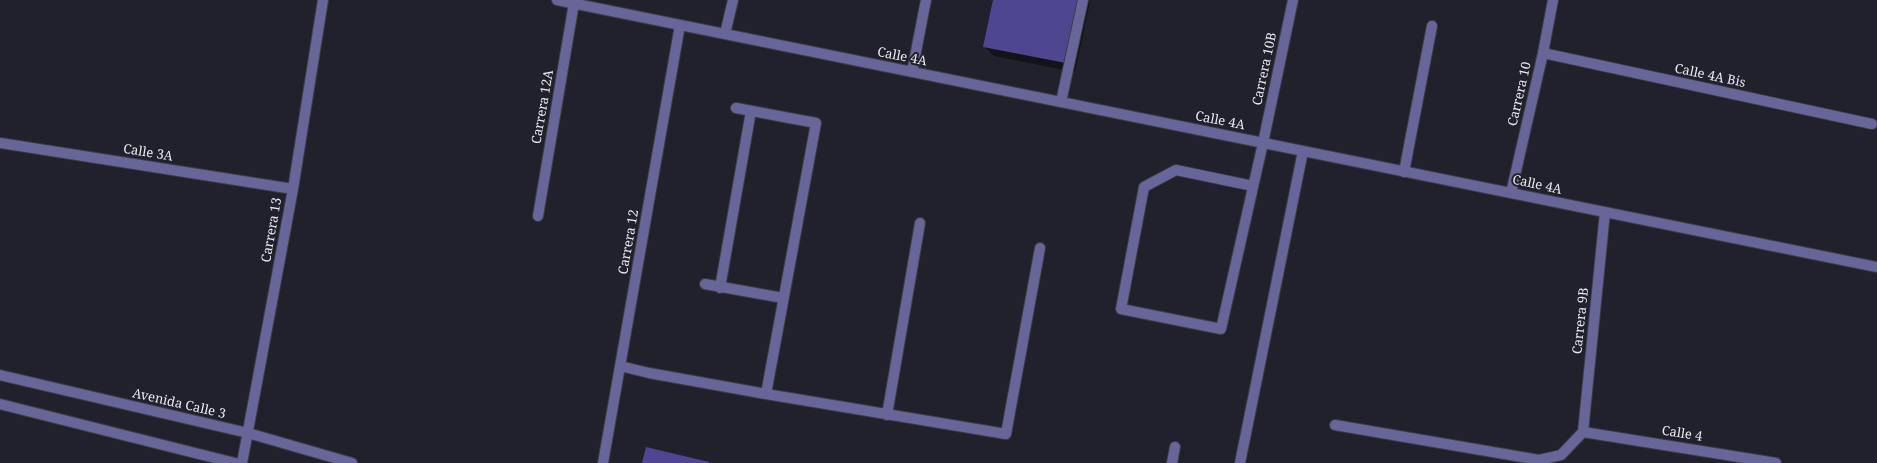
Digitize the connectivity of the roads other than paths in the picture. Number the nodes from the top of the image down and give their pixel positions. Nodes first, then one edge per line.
1 (323, 0) edge
2 (558, 0) edge
3 (733, 0) edge
4 (926, 0) edge
5 (1083, 0) edge
6 (1292, 0) edge
7 (1553, 0) edge
8 (574, 3) junction
9 (680, 25) junction
10 (1432, 26) dead end
11 (725, 34) junction
12 (1543, 53) junction
13 (912, 72) junction
14 (1062, 102) junction
15 (736, 108) dead end
16 (751, 111) junction
17 (1872, 124) dead end
18 (0, 143) edge
19 (1263, 143) junction
20 (1303, 151) junction
21 (1404, 172) junction
22 (1253, 186) junction
23 (293, 190) junction
24 (1511, 193) junction
25 (1605, 212) junction
26 (538, 216) dead end
27 (920, 223) dead end
28 (1040, 248) dead end
29 (1877, 267) edge
30 (705, 284) dead end
31 (720, 288) junction
32 (783, 298) junction
33 (620, 366) junction
34 (0, 376) edge
35 (766, 394) junction
36 (0, 404) edge
37 (887, 415) junction
38 (1335, 425) dead end
39 (1583, 432) junction
40 (248, 433) junction
41 (1175, 447) dead end
42 (235, 463) edge
43 (242, 463) edge
44 (352, 463) edge
45 (603, 463) edge
46 (1172, 463) edge
47 (1240, 463) edge
48 (1776, 463) edge

1 - 23 street, Carrera 13
2 - 8 street, Calle 4A
3 - 11 street
4 - 13 street
5 - 14 street
6 - 19 street, Carrera 10B
7 - 12 street, Carrera 10
8 - 9 street, Calle 4A
8 - 26 street, Carrera 12A
9 - 11 street, Calle 4A
9 - 33 street, Carrera 12
10 - 21 street
11 - 13 street, Calle 4A
12 - 17 street, Calle 4A Bis
12 - 24 street, Carrera 10
13 - 14 street, Calle 4A
14 - 19 street, Calle 4A
15 - 16 street
16 - 31 street
16 - 32 street
18 - 23 street, Calle 3A
19 - 20 street, Calle 4A
19 - 22 street, Carrera 10B
20 - 21 street, Calle 4A
20 - 47 street
21 - 24 street, Calle 4A
22 - 22 street, Carrera 10B
23 - 40 street, Carrera 13
24 - 25 street, Calle 4A
25 - 29 street, Calle 4A
25 - 39 street, Carrera 9B
27 - 37 street
28 - 37 street
30 - 31 street
31 - 32 street
32 - 35 street
33 - 35 street
33 - 45 street, Carrera 12
34 - 40 street, Avenida Calle 3
35 - 37 street
36 - 42 street
38 - 39 street
39 - 48 street, Calle 4
40 - 43 street, Carrera 13
40 - 44 street, Avenida Calle 3
41 - 46 street

